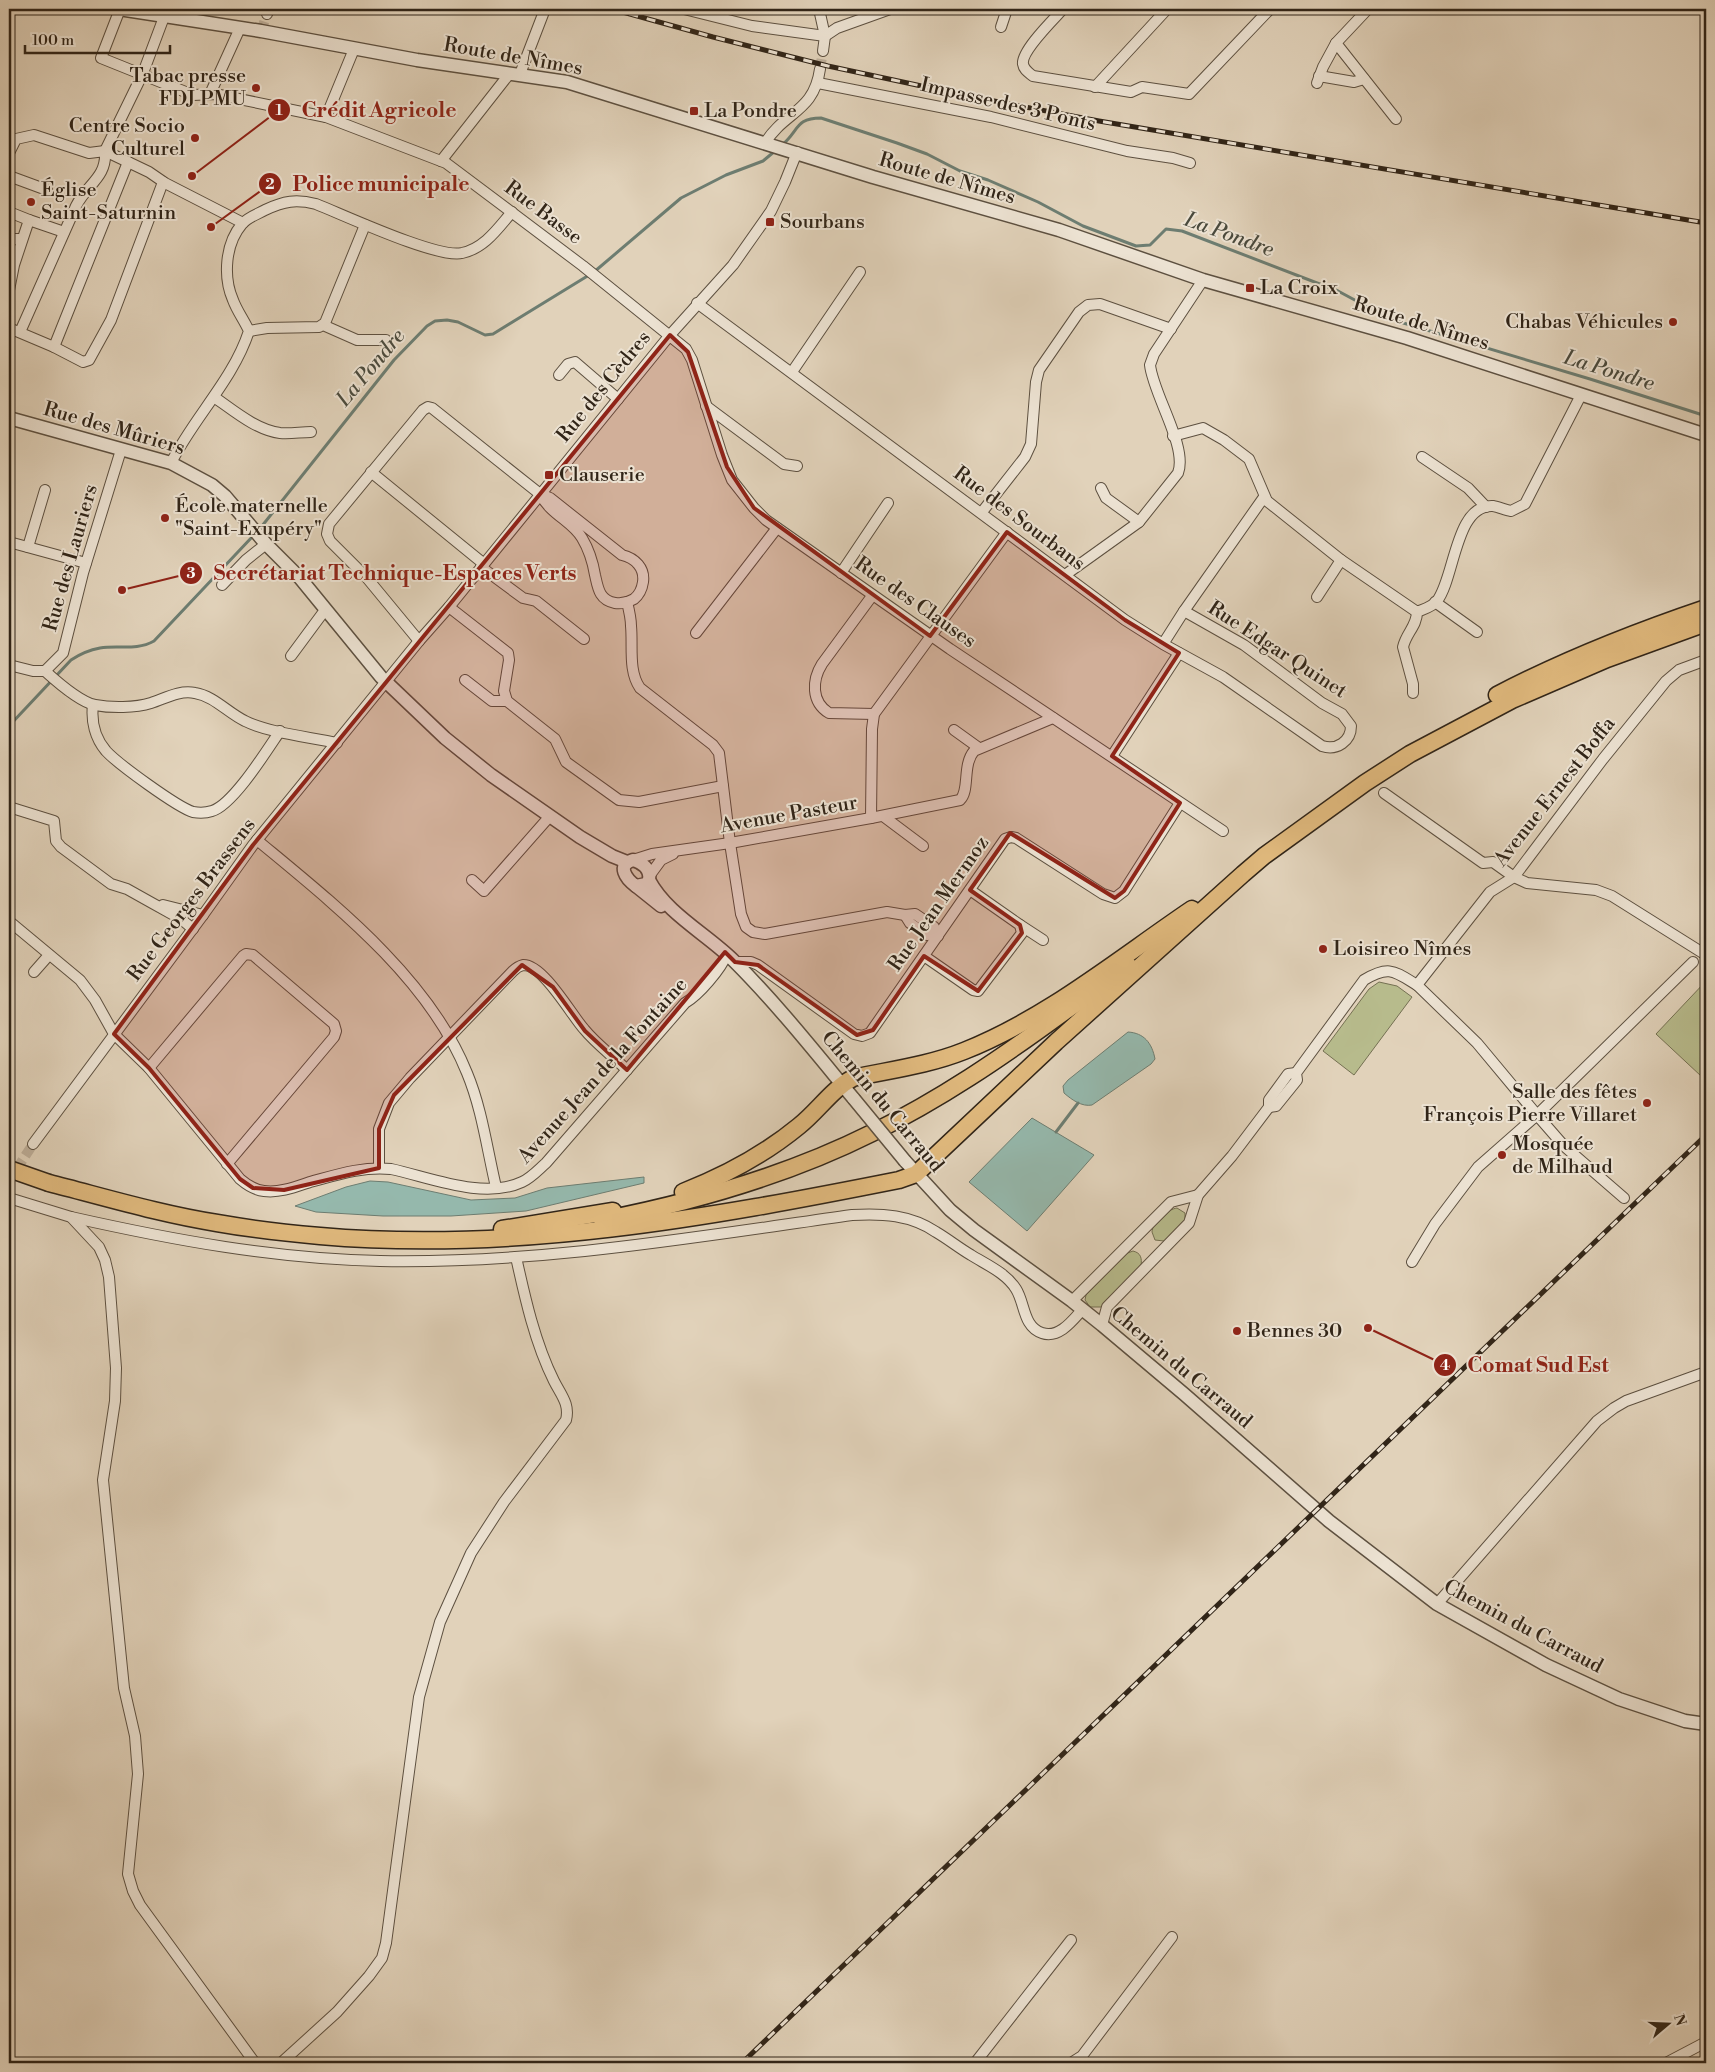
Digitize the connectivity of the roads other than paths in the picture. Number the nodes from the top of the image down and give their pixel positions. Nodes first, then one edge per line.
1 (120, 9) edge
2 (545, 9) edge
3 (684, 9) edge
4 (819, 9) edge
5 (890, 9) edge
6 (1007, 9) edge
7 (1063, 9) edge
8 (1167, 9) edge
9 (1270, 9) edge
10 (1368, 9) edge
11 (190, 15) edge
12 (164, 17) junction
13 (1001, 27) dead end
14 (240, 28) junction
15 (825, 36) junction
16 (1336, 43) junction
17 (354, 49) junction
18 (824, 51) tunnel mouth
19 (820, 69) tunnel mouth
20 (143, 73) junction
21 (515, 74) junction
22 (1364, 79) junction
23 (818, 83) junction
24 (1095, 87) junction
25 (210, 94) junction
26 (326, 117) junction
27 (1396, 119) dead end
28 (765, 143) junction
29 (104, 151) junction
30 (796, 152) junction
31 (9, 153) edge
32 (441, 161) junction
33 (128, 162) junction
34 (1190, 163) dead end
35 (9, 176) edge
36 (164, 182) junction
37 (46, 190) dead end
38 (9, 212) edge
39 (512, 212) junction
40 (28, 220) junction
41 (243, 223) junction
42 (365, 225) junction
43 (64, 232) junction
44 (9, 239) edge
45 (21, 239) junction
46 (860, 272) dead end
47 (1203, 280) junction
48 (9, 290) edge
49 (697, 303) junction
50 (323, 325) junction
51 (9, 328) edge
52 (1170, 329) junction
53 (249, 331) junction
54 (20, 332) junction
55 (670, 335) junction
56 (386, 340) dead end
57 (54, 347) junction
58 (792, 372) junction
59 (559, 375) dead end
60 (1581, 395) junction
61 (214, 397) junction
62 (618, 399) junction
63 (706, 406) junction
64 (9, 418) edge
65 (311, 432) dead end
66 (1706, 435) edge
67 (1174, 436) junction
68 (121, 450) junction
69 (1422, 457) dead end
70 (172, 463) junction
71 (797, 466) dead end
72 (372, 472) junction
73 (1101, 488) dead end
74 (45, 490) dead end
75 (540, 494) junction
76 (1264, 497) junction
77 (888, 503) dead end
78 (1486, 506) junction
79 (982, 512) junction
80 (1139, 522) junction
81 (777, 528) junction
82 (1007, 532) junction
83 (9, 542) edge
84 (265, 543) junction
85 (28, 548) junction
86 (1341, 560) junction
87 (86, 563) junction
88 (482, 566) junction
89 (841, 573) junction
90 (1065, 574) junction
91 (222, 584) dead end
92 (872, 596) junction
93 (1317, 597) dead end
94 (627, 602) junction
95 (1435, 602) junction
96 (449, 607) junction
97 (1706, 608) edge
98 (325, 610) junction
99 (1184, 611) junction
100 (1417, 612) junction
101 (1706, 623) edge
102 (1477, 632) dead end
103 (696, 633) dead end
104 (930, 636) junction
105 (584, 640) dead end
106 (419, 641) junction
107 (1163, 644) junction
108 (1180, 653) junction
109 (291, 656) dead end
110 (1706, 660) edge
111 (9, 665) edge
112 (45, 671) junction
113 (465, 680) dead end
114 (386, 682) junction
115 (1413, 693) dead end
116 (507, 701) junction
117 (93, 705) junction
118 (874, 714) junction
119 (1053, 718) junction
120 (954, 730) dead end
121 (280, 731) junction
122 (337, 743) junction
123 (979, 748) junction
124 (1330, 748) joint
125 (1112, 756) junction
126 (723, 786) junction
127 (1384, 793) dead end
128 (1180, 803) junction
129 (9, 807) edge
130 (550, 816) junction
131 (883, 816) junction
132 (871, 818) junction
133 (1223, 831) dead end
134 (580, 837) junction
135 (257, 840) junction
136 (730, 843) junction
137 (923, 846) dead end
138 (684, 850) junction
139 (1264, 856) junction
140 (630, 861) junction
141 (1243, 874) junction
142 (625, 877) junction
143 (649, 877) junction
144 (1514, 877) junction
145 (472, 880) dead end
146 (636, 886) junction
147 (970, 890) junction
148 (157, 905) junction
149 (203, 915) junction
150 (9, 921) edge
151 (1020, 925) junction
152 (193, 929) junction
153 (937, 935) junction
154 (707, 938) junction
155 (1043, 940) dead end
156 (49, 955) junction
157 (924, 956) junction
158 (1706, 956) edge
159 (731, 958) junction
160 (1693, 962) dead end
161 (34, 972) dead end
162 (1418, 985) junction
163 (114, 1034) junction
164 (449, 1038) junction
165 (149, 1068) junction
166 (627, 1070) junction
167 (842, 1084) junction
168 (1536, 1115) junction
169 (33, 1144) tunnel mouth
170 (227, 1164) junction
171 (379, 1168) junction
172 (9, 1169) edge
173 (916, 1174) junction
174 (496, 1187) junction
175 (1198, 1195) junction
176 (9, 1198) edge
177 (1624, 1198) dead end
178 (71, 1218) junction
179 (435, 1239) junction
180 (516, 1257) junction
181 (1412, 1262) dead end
182 (1072, 1301) junction
183 (1082, 1310) junction
184 (1102, 1325) junction
185 (1706, 1372) edge
186 (1437, 1604) junction
187 (1706, 1724) edge
188 (1172, 1937) dead end
189 (1071, 1940) dead end
190 (1706, 2042) edge
191 (255, 2063) edge
192 (281, 2063) edge
193 (975, 2063) edge
194 (1071, 2063) edge
195 (1666, 2063) edge

1 - 12 street, Route de Nîmes
1 - 20 street, Rue Basse
2 - 21 street
3 - 15 street
4 - 15 street
5 - 15 street
6 - 13 street
7 - 24 street
8 - 24 street
9 - 24 street
10 - 16 street
11 - 12 street, Route de Nîmes
11 - 14 street, Route de Nîmes
12 - 20 street
14 - 17 street, Route de Nîmes
14 - 25 street
15 - 18 street
16 - 22 street
16 - 22 street
17 - 21 street, Route de Nîmes
17 - 26 street
19 - 23 street
20 - 25 street, Rue Basse
20 - 29 street
21 - 28 street, Route de Nîmes
21 - 32 street
22 - 27 street
23 - 28 street
23 - 34 street, Impasse des 3 Ponts
25 - 26 street, Rue Basse
26 - 32 street, Rue Basse
28 - 30 street, Route de Nîmes
29 - 31 street
29 - 33 street
29 - 43 street
30 - 47 street, Route de Nîmes
30 - 49 street, Rue des Cèdres
32 - 39 street, Rue Basse
33 - 36 street
33 - 57 street
35 - 37 street
36 - 41 street
36 - 57 street
38 - 40 street
39 - 42 street
39 - 55 street, Rue Basse
40 - 43 street
40 - 45 street
41 - 42 street
41 - 53 street
42 - 50 street
43 - 54 street
44 - 45 street
45 - 48 street
46 - 58 street
47 - 52 street
47 - 60 street, Route de Nîmes
49 - 55 street, Rue des Cèdres
49 - 58 street, Rue des Sourbans
50 - 53 street
50 - 56 street
51 - 54 street
52 - 67 street
52 - 79 street
53 - 61 street
54 - 57 street
55 - 62 street, Rue des Cèdres
55 - 63 street, Rue des Clauses
58 - 79 street, Rue des Sourbans
59 - 62 street
60 - 66 street, Route de Nîmes
60 - 78 street
61 - 65 street
61 - 70 street
62 - 75 street, Rue des Cèdres
63 - 71 street
63 - 81 street, Rue des Clauses
64 - 68 street, Rue des Mûriers
67 - 76 street
67 - 80 street
68 - 70 street, Rue des Mûriers
68 - 87 street, Rue des Lauriers
69 - 78 street
70 - 84 street, Rue des Mûriers
72 - 75 street
72 - 88 street
72 - 106 street
73 - 80 street
74 - 85 street
75 - 88 street, Rue des Cèdres
75 - 94 street
75 - 94 street
76 - 86 street
76 - 99 street
77 - 89 street
78 - 95 street
79 - 82 street, Rue des Sourbans
80 - 90 street
81 - 89 street, Rue des Clauses
81 - 103 street
82 - 90 street, Rue des Sourbans
82 - 104 street
83 - 85 street
84 - 91 street
84 - 98 street, Rue des Mûriers
85 - 87 street
86 - 93 street
86 - 100 street
87 - 112 street, Rue des Lauriers
88 - 96 street, Rue des Cèdres
88 - 105 street
89 - 92 street, Rue des Clauses
90 - 107 street, Rue des Sourbans
92 - 104 street, Rue des Clauses
92 - 118 street
94 - 126 street
95 - 100 street
95 - 102 street
96 - 106 street, Rue des Cèdres
96 - 116 street
97 - 139 main road
98 - 109 street
98 - 114 street, Rue des Mûriers
99 - 107 street, Rue Edgar Quinet
99 - 124 street, Rue Edgar Quinet
100 - 115 street
101 - 139 main road
104 - 118 street
104 - 119 street, Rue des Clauses
106 - 114 street, Rue des Cèdres
107 - 108 street, Rue des Sourbans
108 - 124 street, Rue des Sourbans
108 - 125 street
110 - 144 street, Avenue Ernest Boffa
111 - 112 street
112 - 117 street
113 - 116 street
114 - 122 street, Rue Georges Brassens
114 - 130 street, Chemin du Carraud
116 - 126 street
117 - 121 street
117 - 121 street
118 - 132 street, Avenue Pasteur
119 - 123 street
119 - 125 street, Rue des Clauses
120 - 123 street
121 - 122 street
122 - 135 street, Rue Georges Brassens
123 - 131 street
125 - 128 street, Rue des Clauses
126 - 136 street
127 - 144 street
128 - 133 street, Rue des Clauses
128 - 147 street, Rue Jean Mermoz
129 - 148 street
130 - 134 street, Chemin du Carraud
130 - 145 street
131 - 132 street
131 - 137 street
132 - 136 street, Avenue Pasteur
134 - 140 street, Chemin du Carraud
134 - 142 street, Chemin du Carraud
135 - 149 street, Rue Georges Brassens
135 - 164 street
136 - 138 street, Avenue Pasteur
136 - 153 street
138 - 140 street, Avenue Pasteur
138 - 143 street, Avenue Pasteur
139 - 141 main road
140 - 142 street
140 - 143 street, Chemin du Carraud
141 - 167 main road
141 - 173 main road
141 - 179 main road
142 - 146 street, Chemin du Carraud
143 - 146 street
143 - 154 street, Chemin du Carraud
144 - 158 street
144 - 162 street, Avenue Ernest Boffa
146 - 154 street, Chemin du Carraud
147 - 151 street
147 - 153 street, Rue Jean Mermoz
148 - 149 street
148 - 152 street
149 - 152 street, Rue Georges Brassens
150 - 156 street, Avenue Jean de la Fontaine
151 - 155 street
151 - 157 street
152 - 163 street, Rue Georges Brassens
153 - 157 street, Rue Jean Mermoz
154 - 159 street, Chemin du Carraud
156 - 161 street
156 - 163 street, Avenue Jean de la Fontaine
157 - 159 street, Rue Jean Mermoz
159 - 166 street, Avenue Jean de la Fontaine
159 - 167 street, Chemin du Carraud
160 - 168 street
162 - 168 street
162 - 175 street
163 - 165 street, Avenue Jean de la Fontaine
163 - 169 street, Rue Georges Brassens
164 - 166 street
164 - 171 street
164 - 174 street
165 - 170 street, Avenue Jean de la Fontaine
165 - 170 street
166 - 174 street, Avenue Jean de la Fontaine
167 - 173 street, Chemin du Carraud, bridge
167 - 179 main road
168 - 177 street
168 - 181 street
170 - 171 street, Avenue Jean de la Fontaine
171 - 174 street, Avenue Jean de la Fontaine
172 - 179 main road, bridge
173 - 179 main road
173 - 182 street, Chemin du Carraud
175 - 182 street
175 - 184 street
176 - 178 street
178 - 180 street
178 - 191 street
180 - 183 street
180 - 192 street
182 - 183 street, Chemin du Carraud
183 - 184 street, Chemin du Carraud
184 - 186 street, Chemin du Carraud
185 - 186 street
186 - 187 street, Chemin du Carraud
188 - 194 street
189 - 193 street
190 - 195 street

